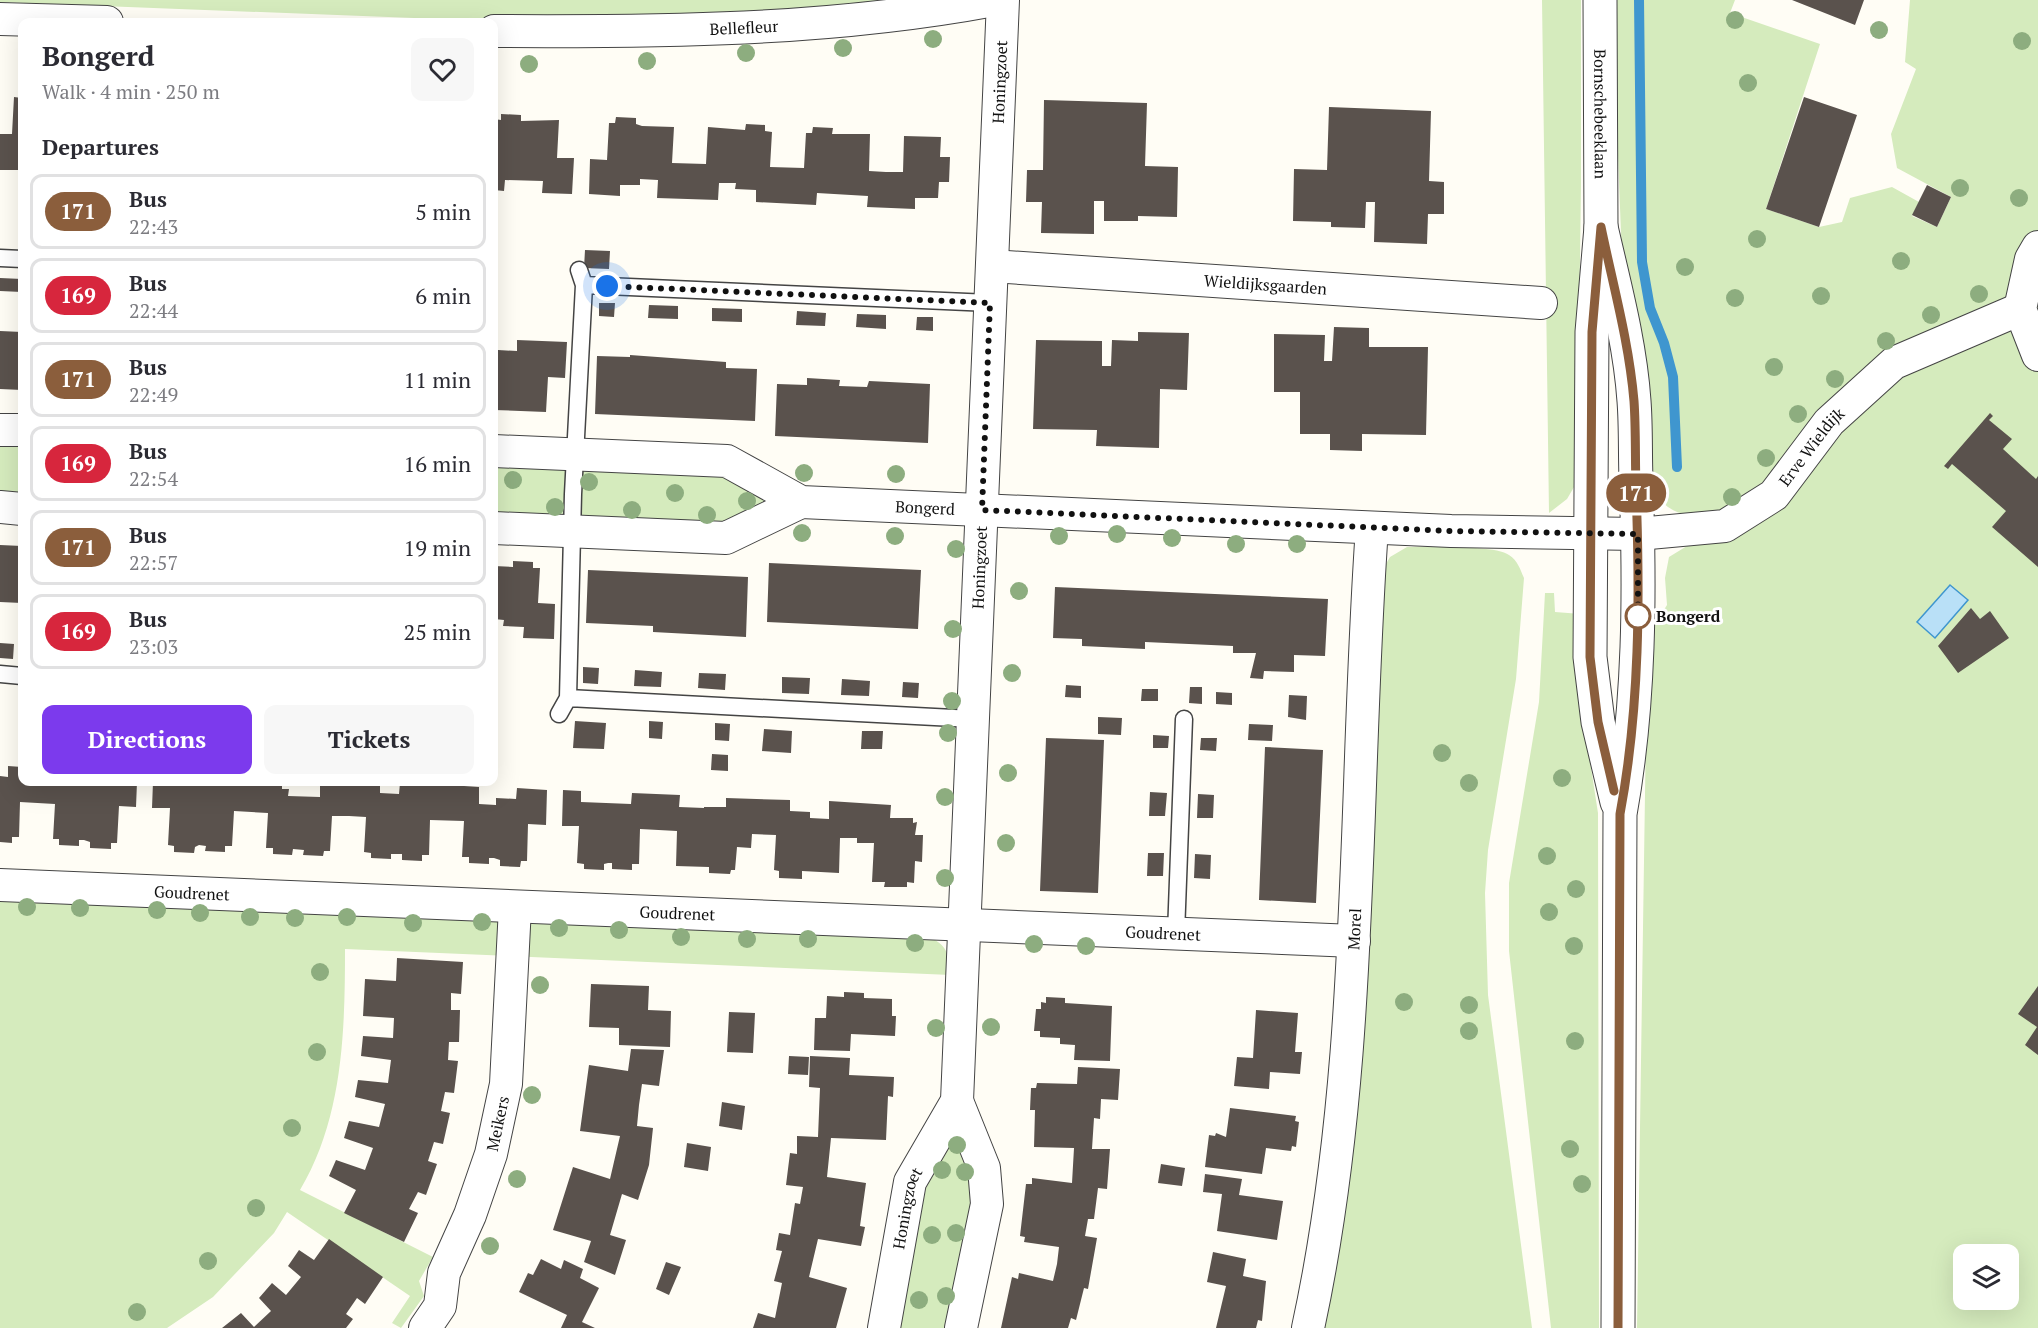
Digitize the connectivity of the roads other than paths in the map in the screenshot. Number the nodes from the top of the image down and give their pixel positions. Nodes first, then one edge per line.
1 (994, 0) edge
2 (1003, 0) edge
3 (1600, 0) edge
4 (0, 19) edge
5 (18, 20) edge
6 (498, 31) edge
7 (1601, 227) junction
8 (2038, 247) edge
9 (0, 258) edge
10 (18, 259) edge
11 (992, 266) junction
12 (990, 303) junction
13 (1541, 303) dead end
14 (2020, 309) junction
15 (2038, 355) edge
16 (0, 430) edge
17 (18, 430) edge
18 (498, 451) edge
19 (576, 455) junction
20 (801, 502) junction
21 (0, 507) edge
22 (18, 508) edge
23 (982, 510) junction
24 (498, 528) edge
25 (1372, 528) junction
26 (572, 532) junction
27 (1590, 534) junction
28 (1638, 534) junction
29 (0, 674) edge
30 (18, 676) edge
31 (568, 698) junction
32 (559, 714) dead end
33 (973, 719) junction
34 (1184, 719) dead end
35 (1620, 814) junction
36 (0, 885) edge
37 (515, 907) junction
38 (964, 926) junction
39 (1176, 934) junction
40 (1354, 940) junction
41 (957, 1101) junction
42 (425, 1328) edge
43 (884, 1328) edge
44 (962, 1328) edge
45 (1308, 1328) edge
46 (1618, 1328) edge

1 - 6 street, Bellefleur
2 - 11 street, Honingzoet
3 - 7 street, Bornschebeeklaan
4 - 5 street
7 - 27 street, Bornschebeeklaan
7 - 28 street, Bornschebeeklaan
8 - 14 street
9 - 10 lane
11 - 12 street, Honingzoet
11 - 13 street, Wieldijksgaarden
12 - 19 lane
12 - 23 street, Honingzoet
14 - 15 street
14 - 28 street, Erve Wieldijk
16 - 17 street
18 - 19 street, Bongerd
19 - 20 street, Bongerd
19 - 26 lane
20 - 23 street, Bongerd
20 - 26 street, Bongerd
21 - 22 street
23 - 25 street, Bongerd
23 - 33 street, Honingzoet
24 - 26 street, Bongerd
25 - 27 street, Bongerd
25 - 40 street, Morel
26 - 31 lane
27 - 28 street, Erve Wieldijk
27 - 35 street, Bornschebeeklaan
28 - 35 street, Bornschebeeklaan
29 - 30 lane
31 - 32 lane
31 - 33 lane
33 - 38 street, Honingzoet
34 - 39 lane
35 - 46 street, Bornschebeeklaan
36 - 37 street, Goudrenet
37 - 38 street, Goudrenet
37 - 42 street, Meikers
38 - 39 street, Goudrenet
38 - 41 street, Honingzoet
39 - 40 street, Goudrenet
40 - 45 street, Morel
41 - 43 street, Honingzoet
41 - 44 street, Honingzoet

